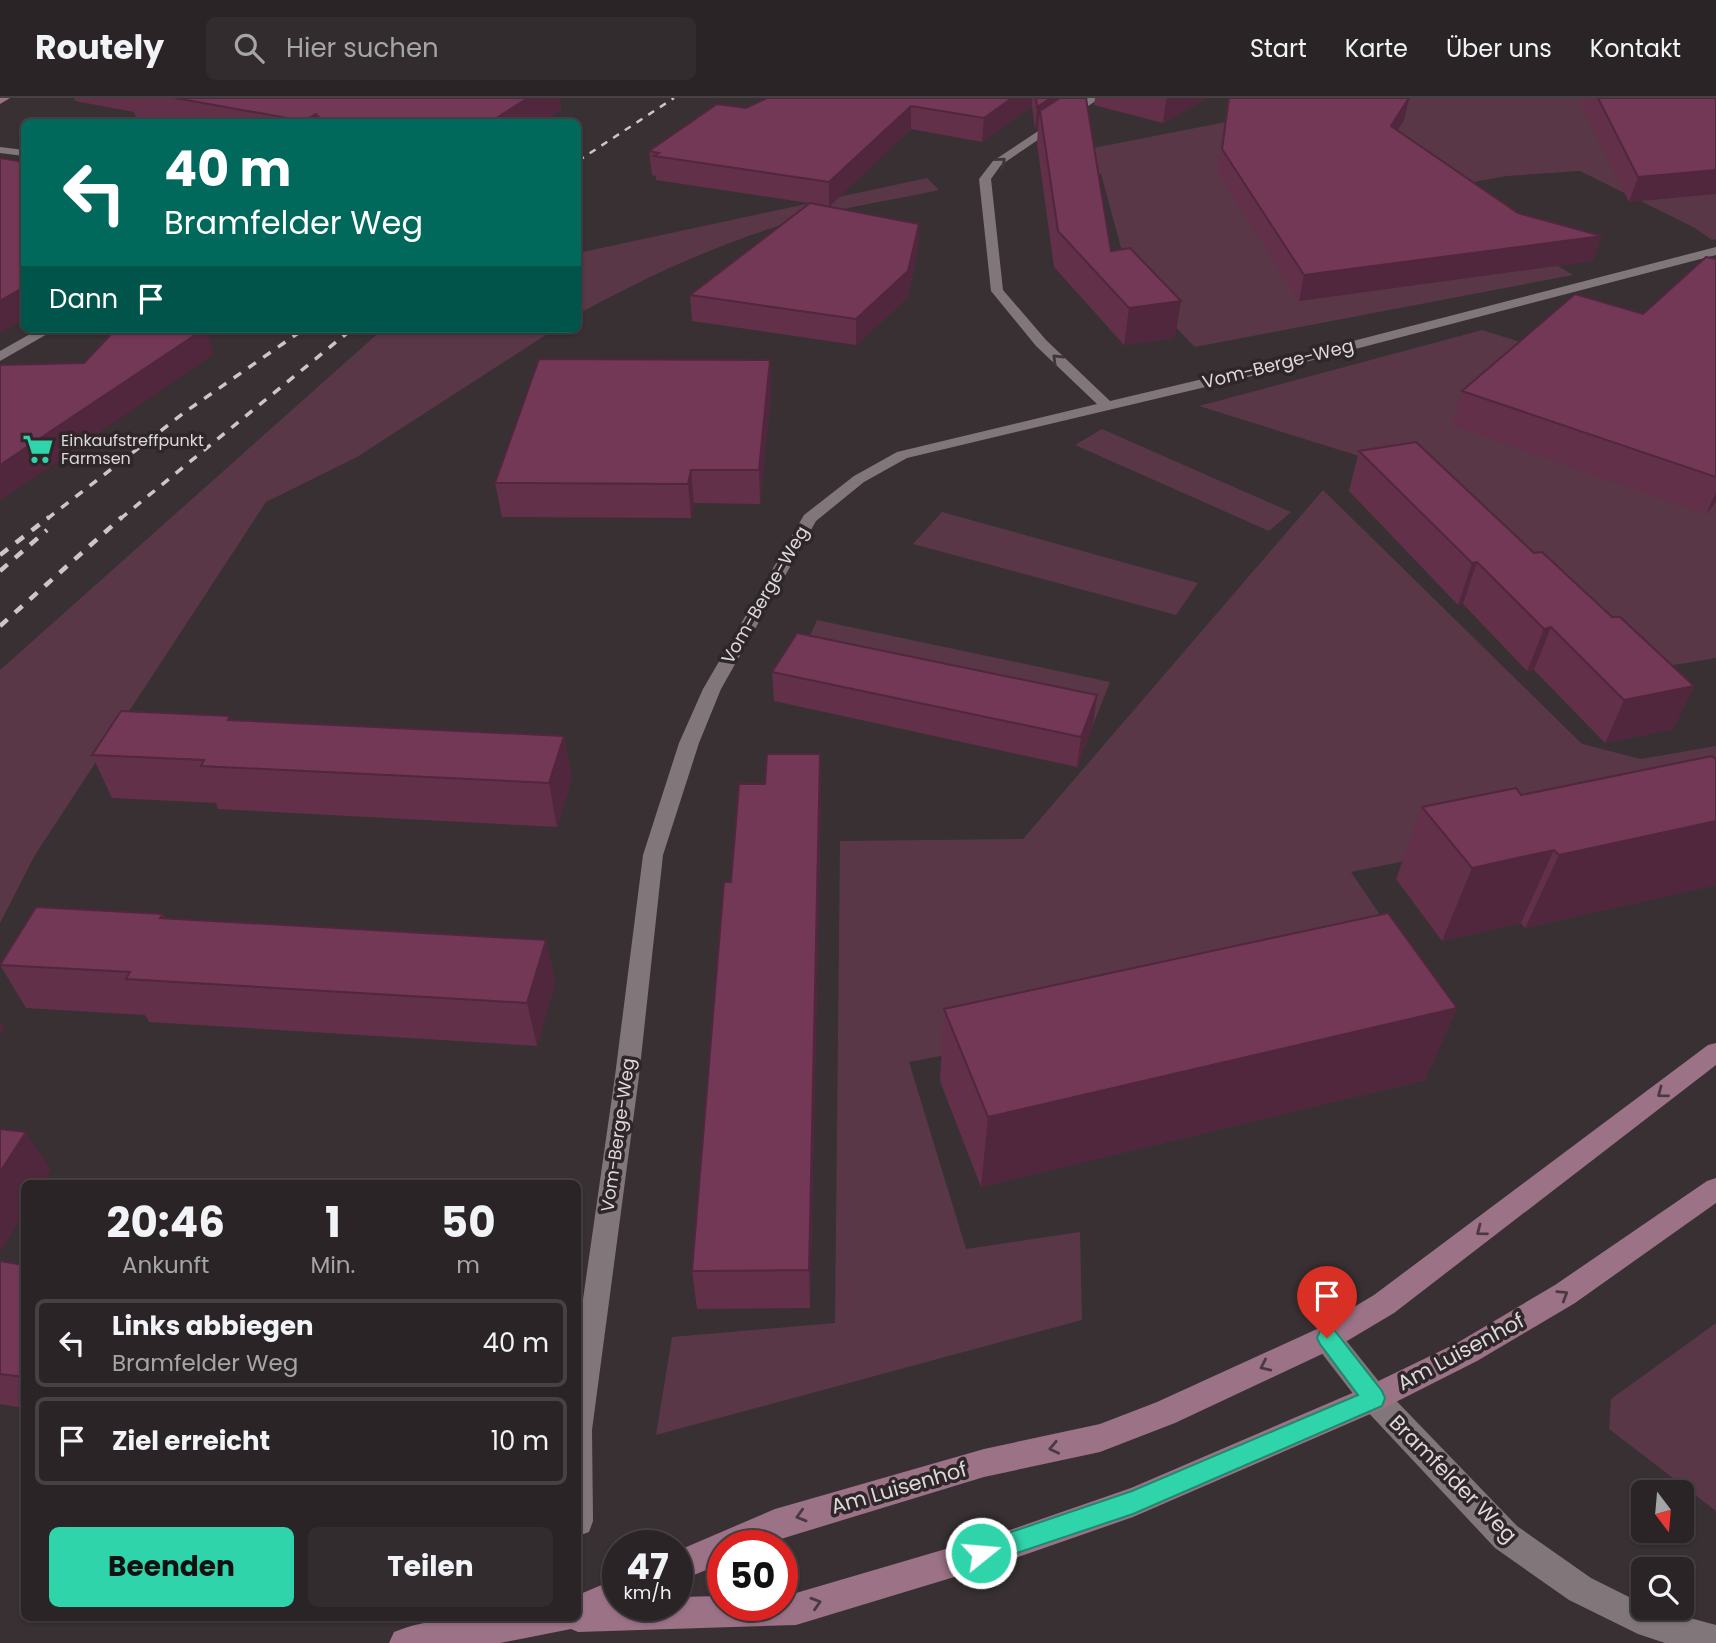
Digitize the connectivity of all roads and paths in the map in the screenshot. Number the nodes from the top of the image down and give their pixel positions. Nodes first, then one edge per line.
1 (5, 98) edge
2 (1095, 98) edge
3 (0, 101) edge
4 (0, 150) edge
5 (21, 153) edge
6 (1716, 251) edge
7 (42, 333) edge
8 (0, 357) edge
9 (1107, 406) junction
10 (1716, 1052) edge
11 (1716, 1189) edge
12 (1327, 1338) junction
13 (1374, 1398) junction
14 (581, 1408) edge
15 (761, 1530) edge
16 (602, 1601) edge
17 (581, 1612) edge
18 (581, 1614) edge
19 (538, 1621) edge
20 (1716, 1641) edge
21 (405, 1643) edge

1 - 3 main road
9 -> 2 street
4 - 5 street
6 - 9 street, Vom-Berge-Weg
7 - 8 street
9 - 14 street, Vom-Berge-Weg
10 -> 12 main road, Am Luisenhof
13 -> 11 main road, Am Luisenhof
12 - 13 street, Bramfelder Weg
12 -> 15 main road, Am Luisenhof
18 -> 13 main road, Am Luisenhof
13 - 20 street, Bramfelder Weg
16 - 17 main road, Am Luisenhof
19 - 21 main road

